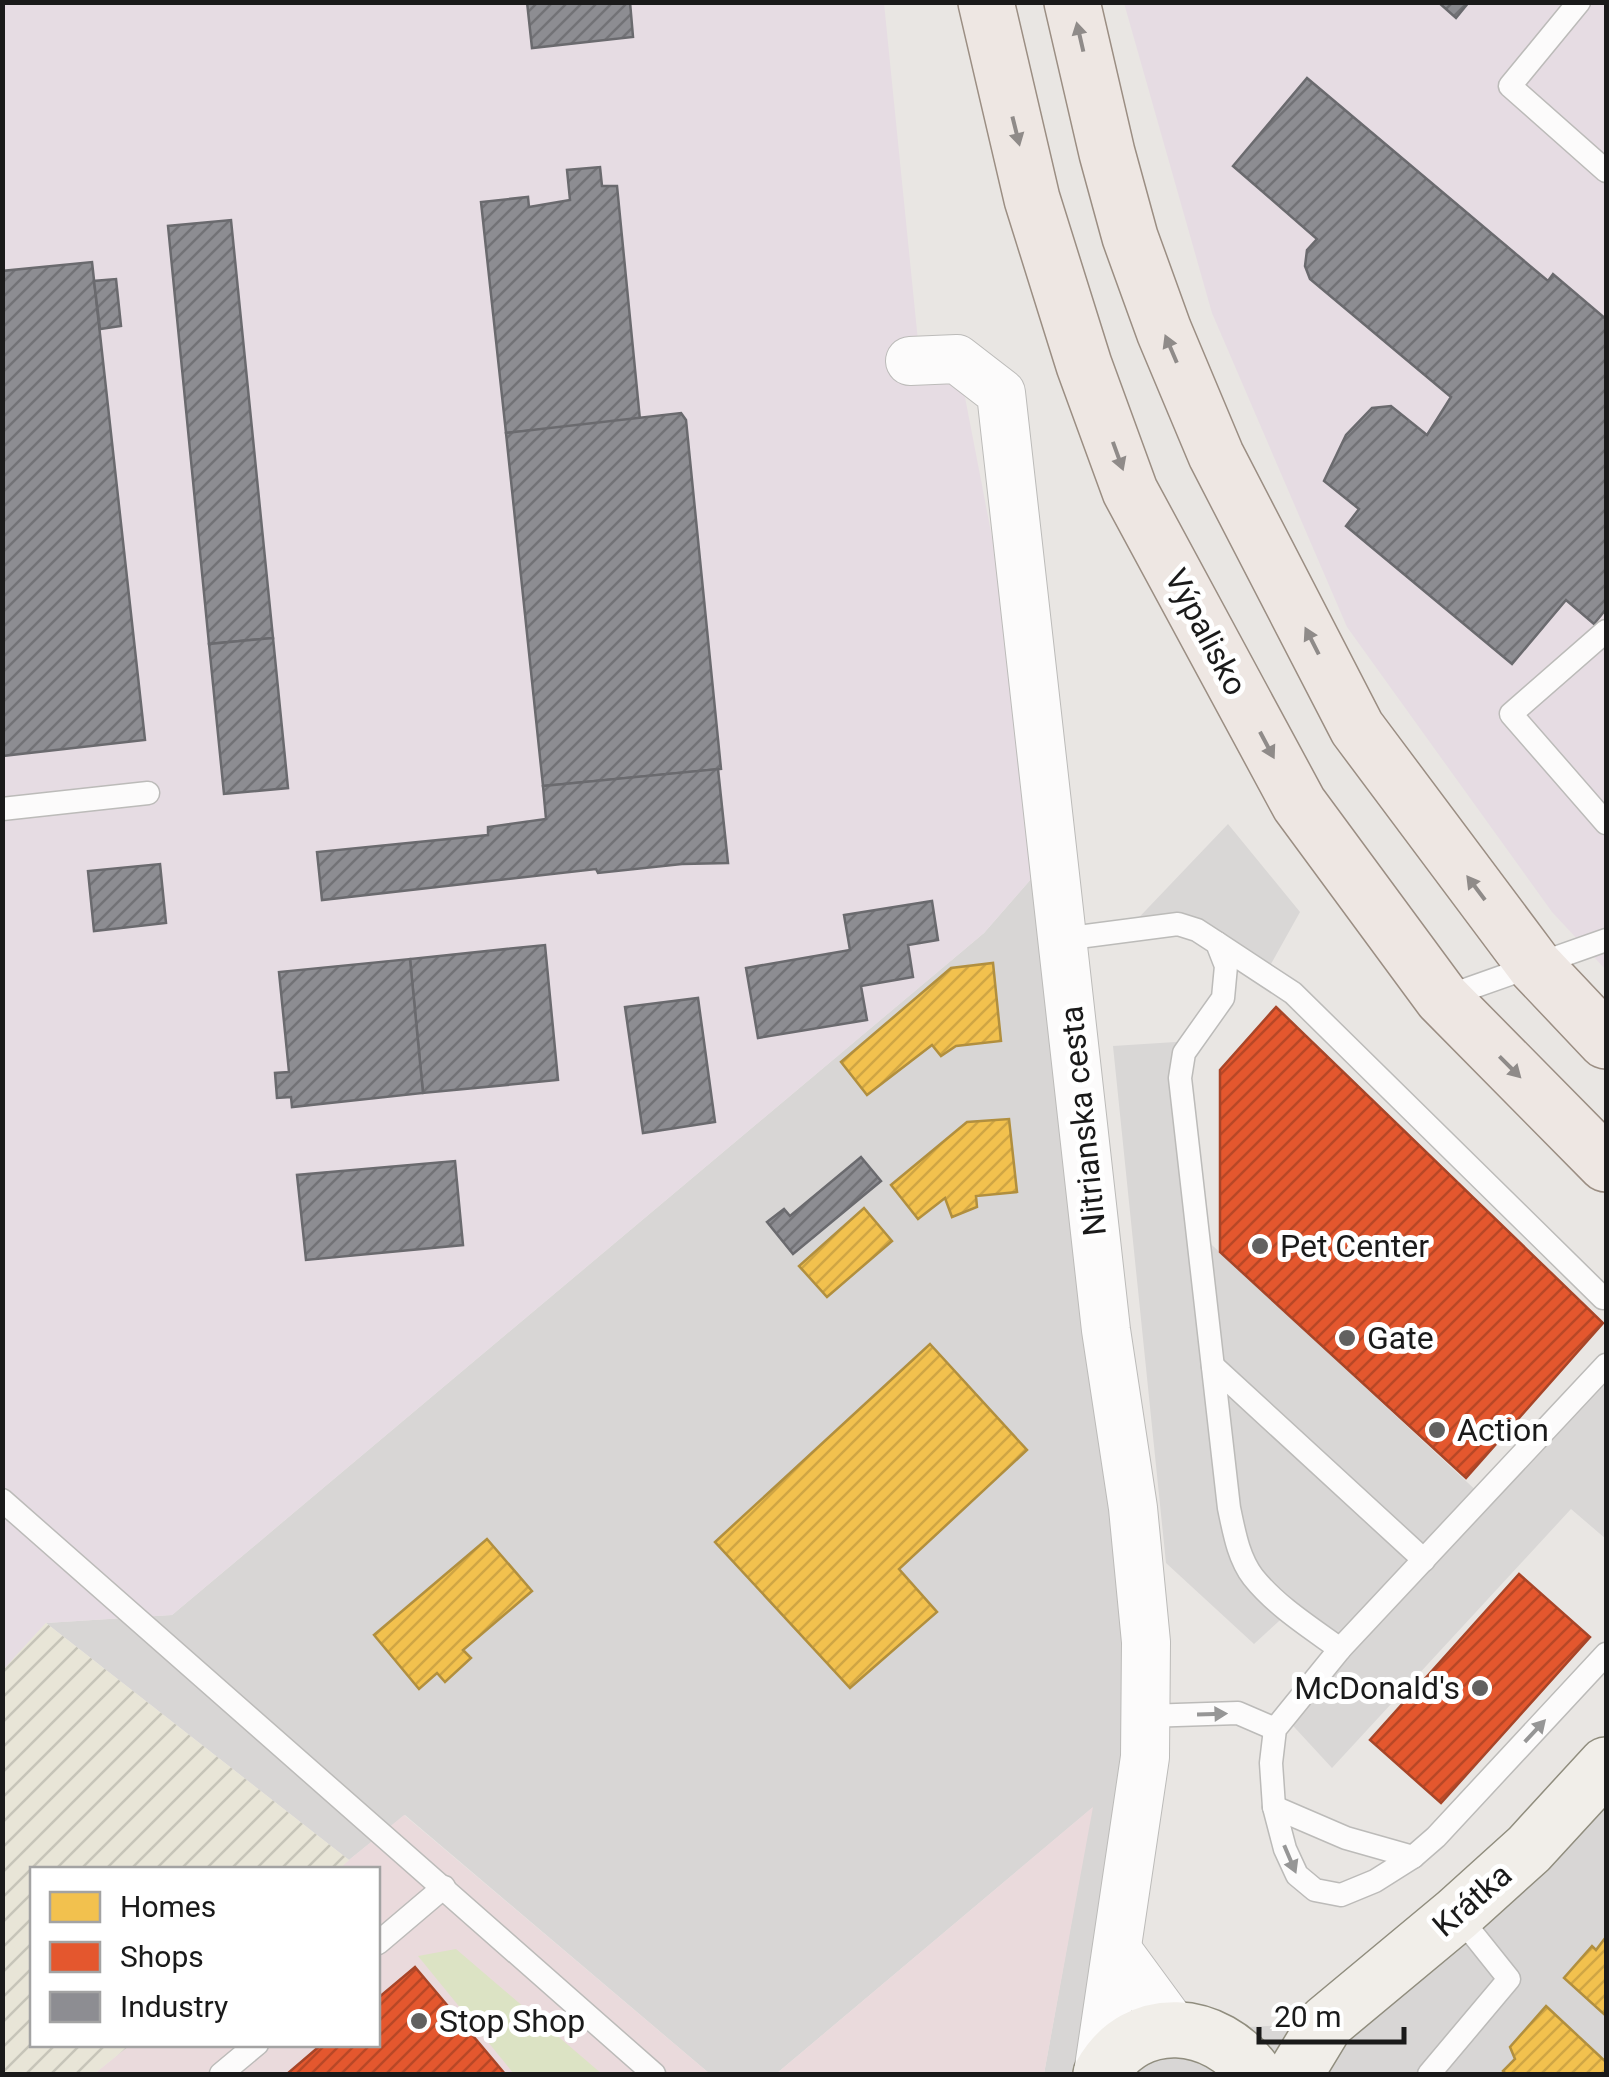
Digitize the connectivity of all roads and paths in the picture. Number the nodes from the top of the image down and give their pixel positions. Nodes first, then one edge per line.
1 (986, 2) edge
2 (1072, 2) edge
3 (1578, 2) edge
4 (1606, 171) edge
5 (910, 361) dead end
6 (1606, 632) edge
7 (148, 793) dead end
8 (2, 810) edge
9 (1606, 823) edge
10 (1062, 939) junction
11 (1606, 940) edge
12 (1218, 943) junction
13 (1535, 966) junction
14 (1442, 998) junction
15 (1606, 1041) edge
16 (1606, 1164) edge
17 (1603, 1298) dead end
18 (1606, 1365) edge
19 (1212, 1366) junction
20 (2, 1500) edge
21 (1424, 1560) junction
22 (1340, 1649) junction
23 (1606, 1654) edge
24 (1146, 1716) junction
25 (1276, 1729) junction
26 (1606, 1766) edge
27 (1274, 1807) junction
28 (1413, 1857) junction
29 (444, 1888) junction
30 (1457, 1914) junction
31 (380, 1942) edge
32 (1117, 1950) junction
33 (1326, 2023) junction
34 (253, 2047) edge
35 (1217, 2048) edge
36 (221, 2074) edge
37 (654, 2074) edge
38 (1099, 2074) edge
39 (1295, 2074) edge
40 (1429, 2074) edge

1 -> 14 main road, Výpalisko
13 -> 2 main road
3 - 4 lane
5 - 10 street, Nitrianska cesta
6 - 9 lane
7 - 8 lane
10 - 12 lane
10 - 24 street, Nitrianska cesta
11 - 13 lane
12 - 17 lane
12 - 19 lane
13 - 14 lane
13 - 15 main road
14 -> 16 main road, Výpalisko
18 - 21 lane
19 - 21 lane
19 - 22 lane
20 - 29 lane
21 - 22 lane
22 - 25 lane
28 -> 23 lane
24 -> 25 lane
24 - 32 street, Nitrianska cesta
25 - 27 lane
26 - 30 main road, Krátka
27 - 28 lane
27 -> 28 lane
29 - 31 lane
29 - 37 lane
30 - 33 main road, Krátka
30 - 40 lane
32 - 35 street
32 - 38 street, Nitrianska cesta
33 - 35 main road
33 - 39 main road, Krátka
34 - 36 lane
35 - 38 main road

